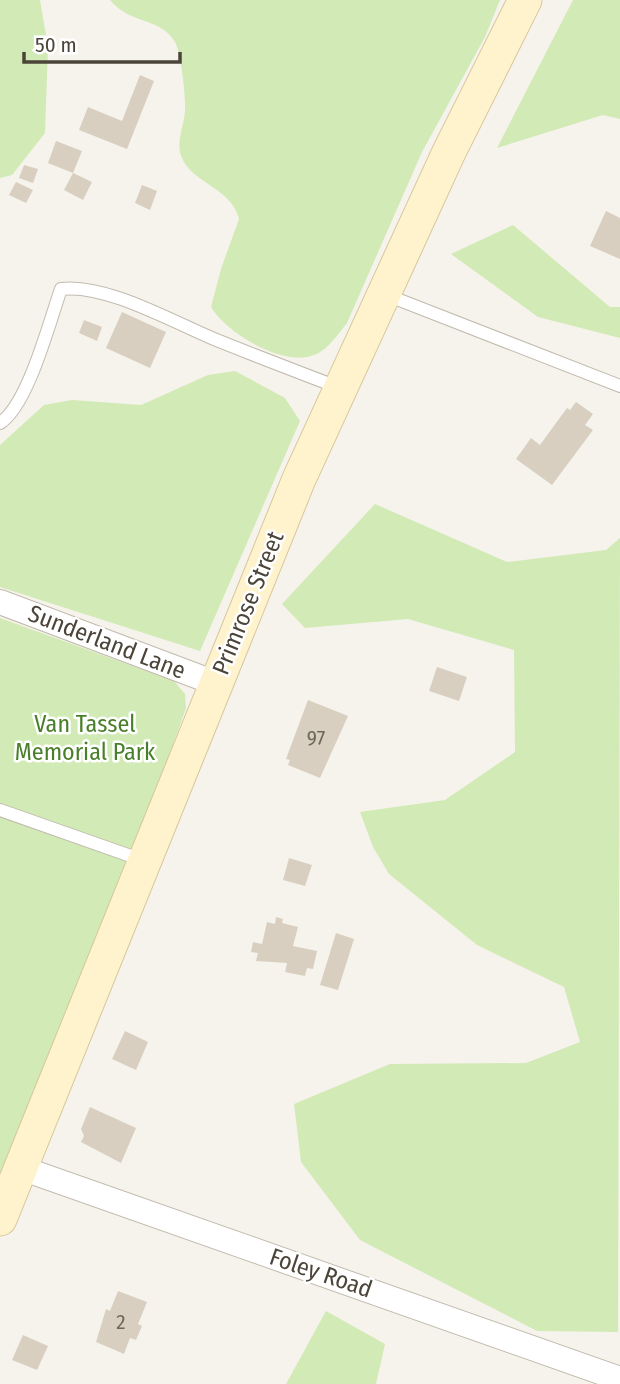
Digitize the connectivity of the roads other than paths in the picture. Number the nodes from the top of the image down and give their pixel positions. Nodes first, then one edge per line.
1 (525, 0) edge
2 (384, 294) junction
3 (620, 386) edge
4 (341, 388) junction
5 (0, 424) edge
6 (0, 602) edge
7 (215, 683) junction
8 (0, 810) edge
9 (145, 861) junction
10 (22, 1168) junction
11 (0, 1219) edge
12 (620, 1378) edge

1 - 2 main road, Primrose Street
2 - 3 lane
2 - 4 main road, Primrose Street
4 - 5 lane
4 - 7 main road, Primrose Street
6 - 7 street, Sunderland Lane
7 - 9 main road, Primrose Street
8 - 9 lane
9 - 10 main road, Primrose Street
10 - 11 main road, Primrose Street
10 - 12 street, Foley Road

